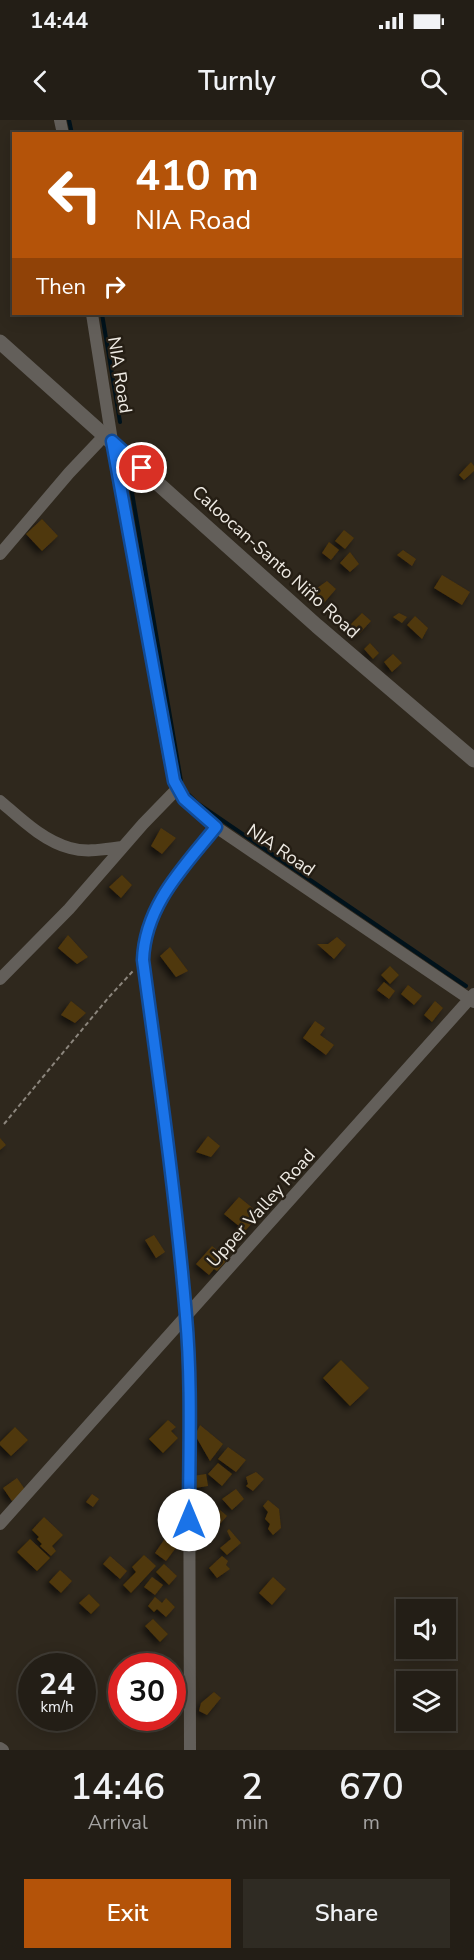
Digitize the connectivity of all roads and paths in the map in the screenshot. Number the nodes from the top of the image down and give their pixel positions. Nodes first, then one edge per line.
1 (92, 315) edge
2 (0, 342) edge
3 (109, 438) junction
4 (0, 554) edge
5 (474, 760) edge
6 (177, 789) junction
7 (0, 801) edge
8 (216, 827) junction
9 (122, 847) junction
10 (143, 960) junction
11 (0, 979) edge
12 (473, 998) edge
13 (4, 1124) dead end
14 (186, 1317) junction
15 (0, 1524) edge
16 (190, 1750) edge

1 - 3 street, NIA Road
2 - 3 street, Caloocan-Santo Niño Road
3 - 4 street
3 - 5 street, Caloocan-Santo Niño Road
3 - 6 street, NIA Road
6 - 8 street, NIA Road
6 - 9 street
7 - 9 street
8 - 10 street
8 - 12 street, NIA Road
9 - 11 street
10 - 13 path
10 - 14 street
12 - 14 street, Upper Valley Road
14 - 15 street, Upper Valley Road
14 - 16 street

